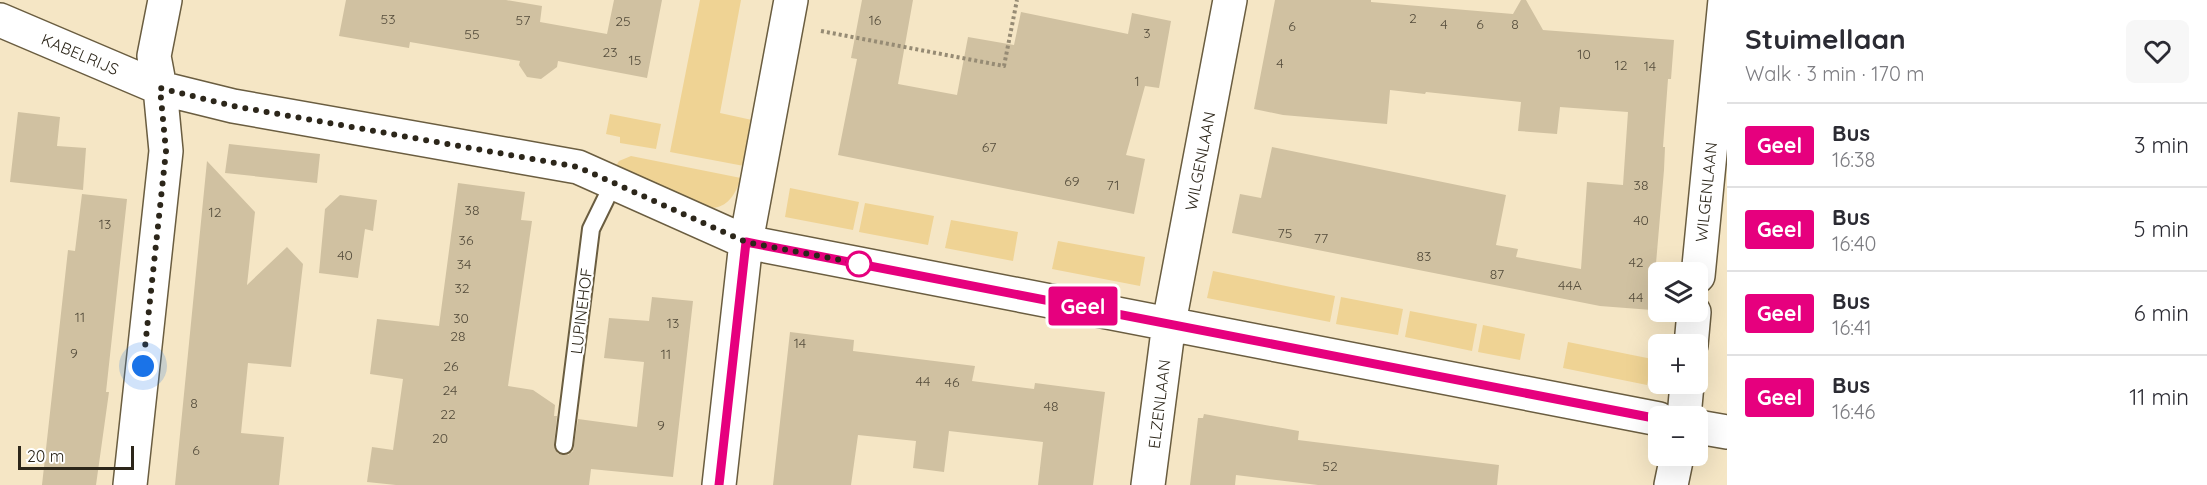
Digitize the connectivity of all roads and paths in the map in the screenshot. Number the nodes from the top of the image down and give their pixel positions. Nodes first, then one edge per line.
1 (165, 0) edge
2 (1017, 0) edge
3 (1230, 0) edge
4 (1725, 0) edge
5 (789, 12) edge
6 (0, 20) edge
7 (160, 88) junction
8 (614, 182) junction
9 (746, 242) junction
10 (1699, 262) edge
11 (1169, 323) junction
12 (1648, 417) edge
13 (1708, 429) edge
14 (1727, 432) edge
15 (564, 445) dead end
16 (1675, 466) edge
17 (130, 485) edge
18 (719, 485) edge
19 (1148, 485) edge
20 (1671, 485) edge

1 - 7 street
2 - 5 path
3 - 11 street, WILGENLAAN
4 - 10 street, WILGENLAAN
5 - 9 street
6 - 7 street, KABELRIJS
7 - 8 street, KABELRIJS
7 - 17 street
8 - 9 street, KABELRIJS
8 - 15 lane, LUPINEHOF
9 - 11 street, KABELRIJS
9 - 18 street
11 - 12 street, KABELRIJS
11 - 19 street, ELZENLAAN
13 - 14 street
16 - 20 street

